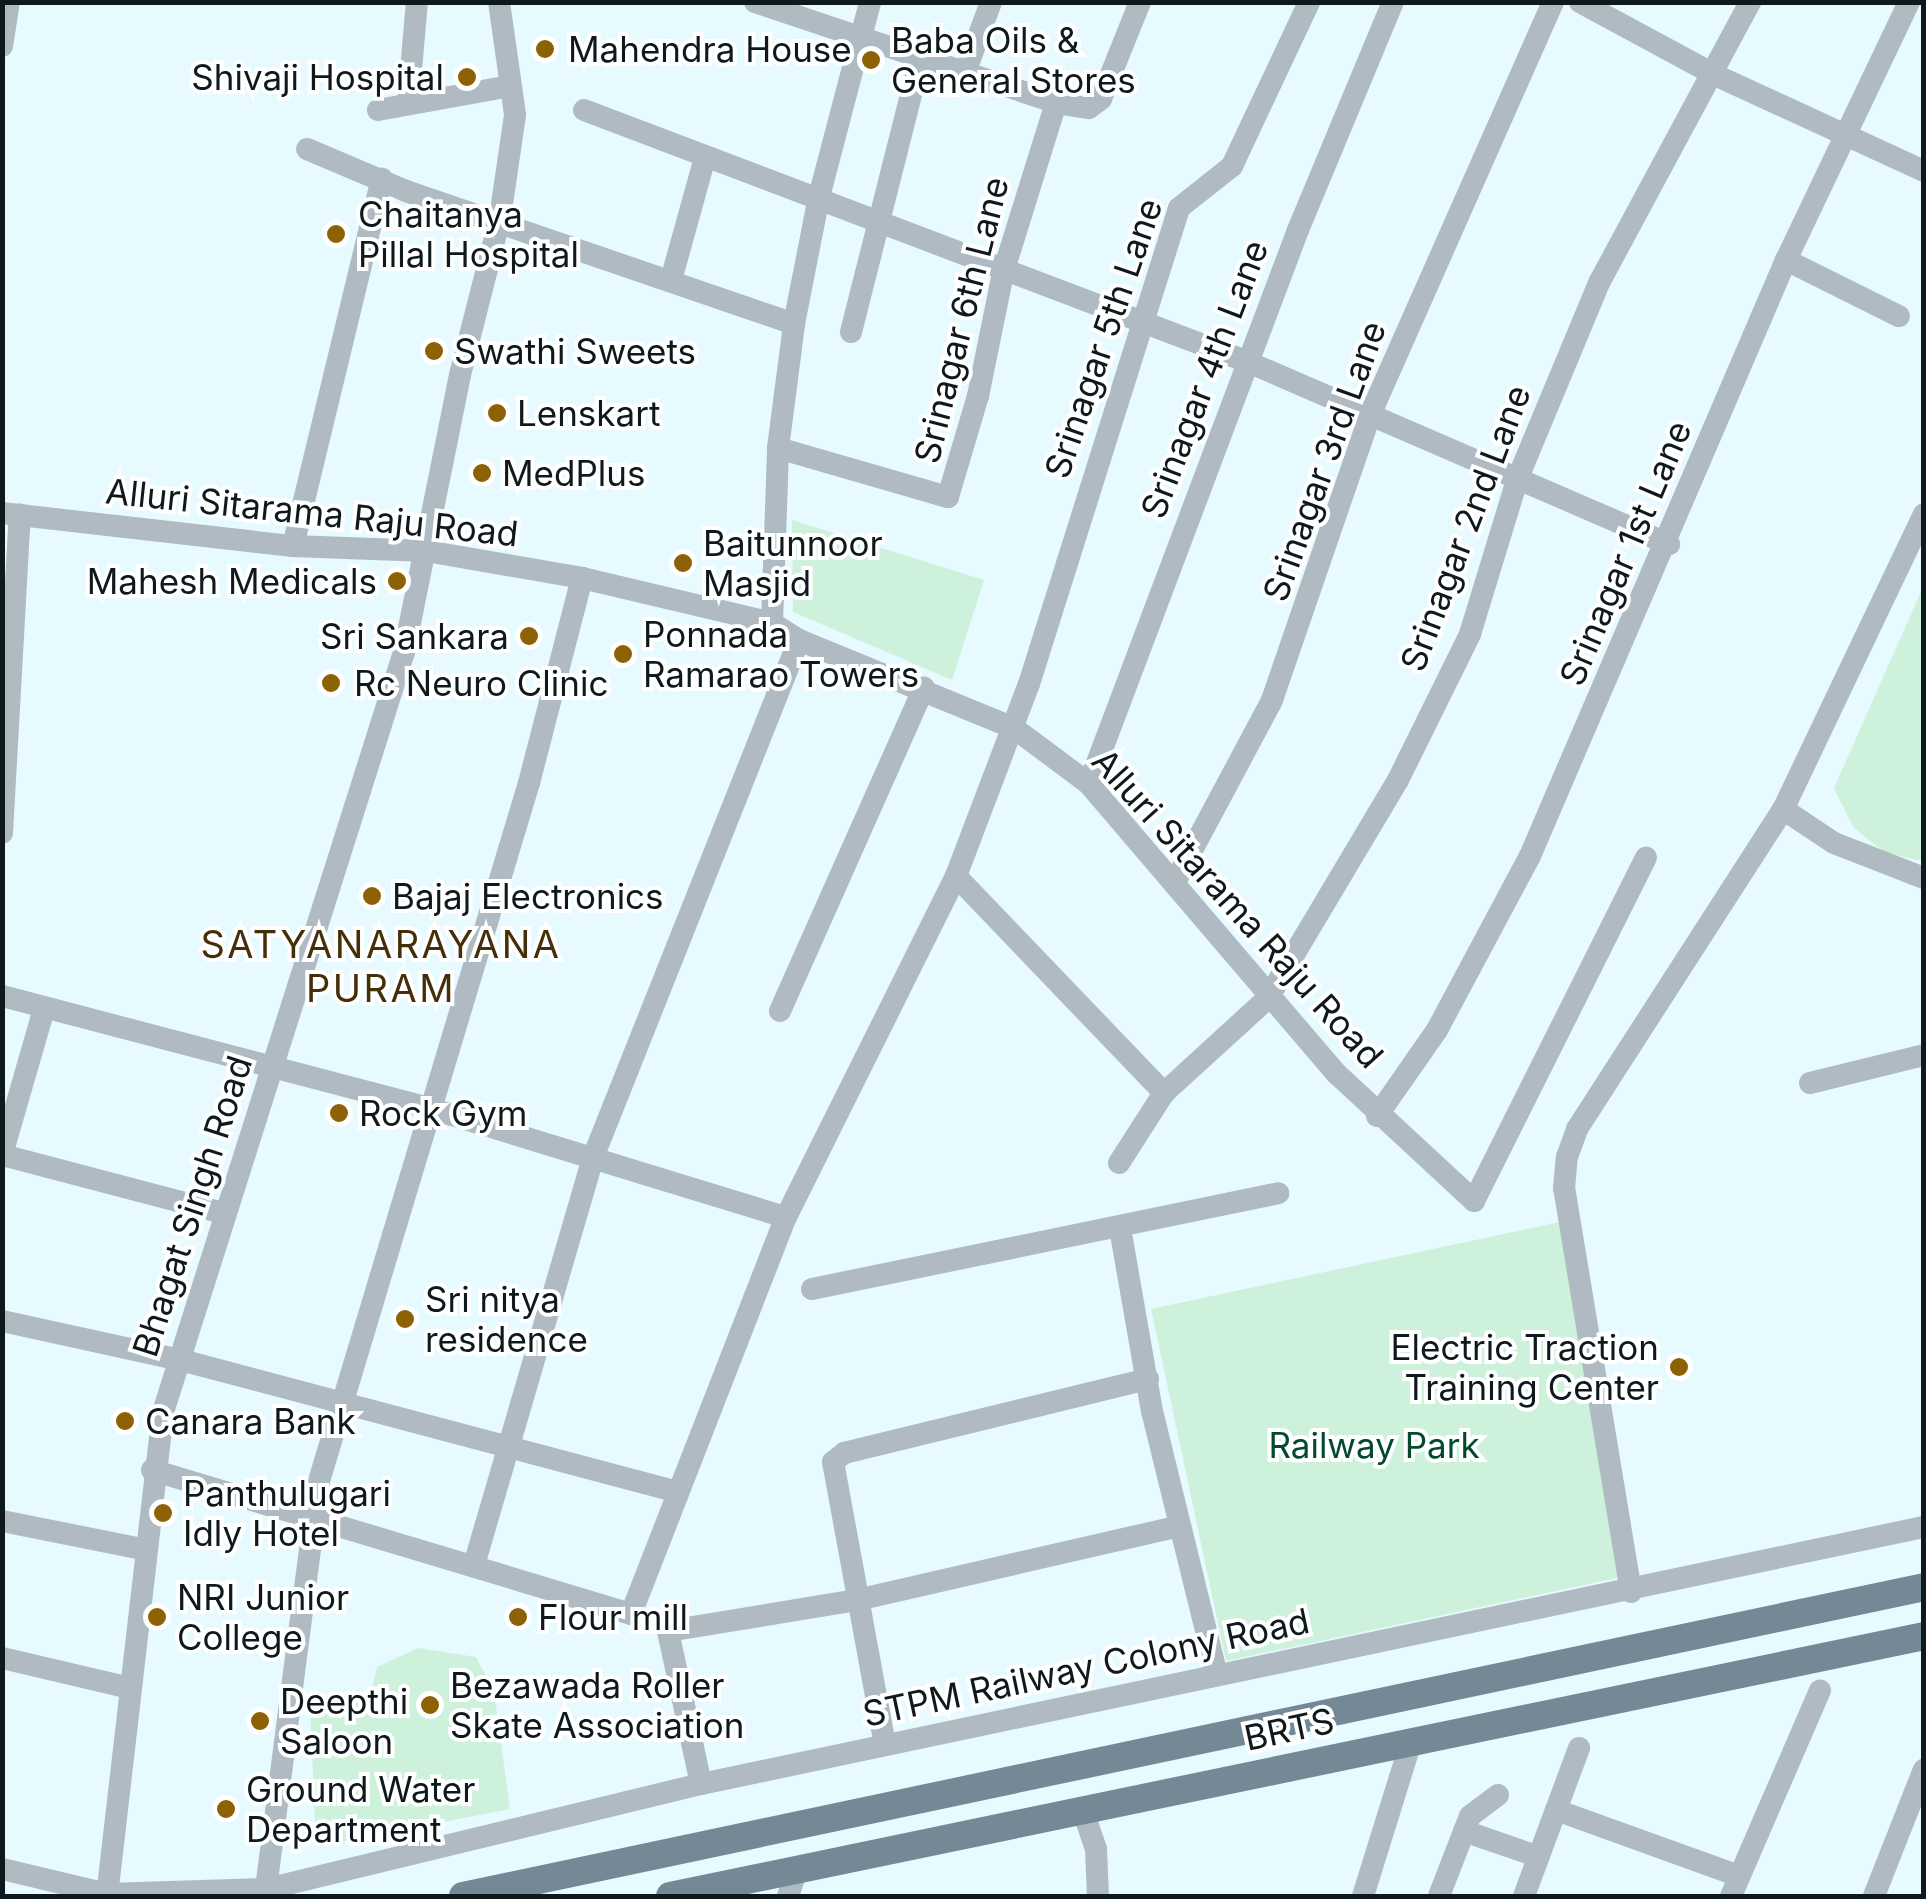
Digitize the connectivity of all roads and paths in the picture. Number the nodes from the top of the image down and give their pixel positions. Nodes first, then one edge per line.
1 (9, 2) edge
2 (417, 2) edge
3 (499, 2) edge
4 (755, 2) edge
5 (870, 2) edge
6 (992, 2) edge
7 (1140, 2) edge
8 (1310, 2) edge
9 (1393, 2) edge
10 (1553, 2) edge
11 (1580, 2) edge
12 (1750, 2) edge
13 (1909, 2) edge
14 (862, 34) junction
15 (2, 46) edge
16 (921, 54) junction
17 (966, 70) junction
18 (1715, 75) junction
19 (510, 86) junction
20 (1056, 103) junction
21 (408, 104) junction
22 (378, 110) dead end
23 (584, 110) dead end
24 (1846, 132) junction
25 (307, 148) dead end
26 (705, 157) junction
27 (1924, 171) edge
28 (382, 179) junction
29 (818, 197) junction
30 (500, 218) junction
31 (878, 221) junction
32 (1786, 260) junction
33 (1003, 273) junction
34 (671, 280) junction
35 (1898, 316) dead end
36 (794, 324) junction
37 (1140, 324) junction
38 (851, 332) dead end
39 (1248, 362) junction
40 (1370, 416) junction
41 (778, 448) junction
42 (1516, 480) junction
43 (11, 514) edge
44 (1924, 514) edge
45 (1669, 544) junction
46 (293, 546) junction
47 (426, 551) junction
48 (582, 578) junction
49 (772, 623) junction
50 (9, 640) edge
51 (799, 640) junction
52 (924, 688) junction
53 (1014, 728) junction
54 (1089, 784) junction
55 (1783, 809) junction
56 (2, 833) edge
57 (1646, 858) dead end
58 (956, 876) junction
59 (1924, 878) edge
60 (1175, 882) junction
61 (2, 996) edge
62 (1268, 998) junction
63 (44, 1009) junction
64 (780, 1011) dead end
65 (1924, 1055) edge
66 (274, 1070) junction
67 (1810, 1083) dead end
68 (1164, 1093) junction
69 (432, 1109) junction
70 (1377, 1116) junction
71 (3, 1153) edge
72 (594, 1155) junction
73 (1119, 1163) dead end
74 (1278, 1192) dead end
75 (223, 1213) junction
76 (786, 1217) junction
77 (1120, 1228) junction
78 (812, 1289) dead end
79 (2, 1321) edge
80 (177, 1359) junction
81 (1148, 1379) junction
82 (339, 1403) junction
83 (507, 1446) junction
84 (152, 1470) junction
85 (674, 1491) junction
86 (312, 1518) junction
87 (2, 1521) edge
88 (1180, 1526) junction
89 (1924, 1527) edge
90 (142, 1549) junction
91 (474, 1565) junction
92 (1924, 1588) edge
93 (1632, 1592) junction
94 (858, 1600) junction
95 (1924, 1636) edge
96 (2, 1658) edge
97 (1216, 1672) junction
98 (126, 1687) junction
99 (1820, 1690) dead end
100 (1411, 1742) junction
101 (885, 1745) junction
102 (1579, 1748) dead end
103 (1924, 1769) edge
104 (701, 1784) junction
105 (1498, 1796) dead end
106 (1083, 1810) junction
107 (1556, 1810) junction
108 (1464, 1831) junction
109 (1539, 1857) junction
110 (2, 1869) edge
111 (793, 1883) edge
112 (1734, 1886) edge
113 (266, 1893) edge
114 (107, 1894) edge
115 (463, 1896) edge
116 (670, 1896) edge
117 (1098, 1896) edge
118 (1363, 1896) edge
119 (1439, 1896) edge
120 (1524, 1896) edge
121 (1874, 1896) edge

1 - 15 street
2 - 21 street
3 - 19 street, Bhagat Singh Road
4 - 14 street
5 - 14 street
6 - 17 street
7 - 20 street
8 - 37 street, Srinagar 5th Lane
9 - 39 street, Srinagar 4th Lane
10 - 40 street, Srinagar 3rd Lane
11 - 18 street
12 - 18 street, Srinagar 2nd Lane
13 - 24 street, Srinagar 1st Lane
14 - 16 street
14 - 29 street
16 - 17 street
16 - 31 street
17 - 20 street
18 - 24 street
18 - 42 street, Srinagar 2nd Lane
19 - 21 street
19 - 30 street, Bhagat Singh Road
20 - 33 street, Srinagar 6th Lane
21 - 22 street
23 - 26 street
24 - 27 street
24 - 32 street, Srinagar 1st Lane
25 - 28 street
26 - 29 street
26 - 34 street
28 - 30 street
28 - 46 street
29 - 31 street
29 - 36 street
30 - 34 street
30 - 47 street, Bhagat Singh Road
31 - 33 street
31 - 38 street
32 - 35 street
32 - 45 street, Srinagar 1st Lane
33 - 37 street
33 - 41 street, Srinagar 6th Lane
34 - 36 street
36 - 41 street
37 - 39 street
37 - 53 street, Srinagar 5th Lane
39 - 40 street
39 - 54 street, Srinagar 4th Lane
40 - 42 street
40 - 60 street, Srinagar 3rd Lane
41 - 49 street
42 - 45 street
42 - 62 street, Srinagar 2nd Lane
43 - 46 street, Alluri Sitarama Raju Road
43 - 50 street
44 - 55 street
45 - 70 street, Srinagar 1st Lane
46 - 47 street, Alluri Sitarama Raju Road
47 - 48 street, Alluri Sitarama Raju Road
47 - 66 street, Bhagat Singh Road
48 - 49 street, Alluri Sitarama Raju Road
48 - 69 street
49 - 51 street, Alluri Sitarama Raju Road
50 - 56 street
51 - 52 street, Alluri Sitarama Raju Road
51 - 72 street
52 - 53 street, Alluri Sitarama Raju Road
52 - 64 street
53 - 54 street, Alluri Sitarama Raju Road
53 - 58 street, Srinagar 5th Lane
54 - 60 street, Alluri Sitarama Raju Road
55 - 59 street
55 - 93 street
57 - 70 street, Alluri Sitarama Raju Road
58 - 68 street
58 - 76 street, Srinagar 5th Lane
60 - 62 street, Alluri Sitarama Raju Road
61 - 63 street
62 - 68 street, Srinagar 2nd Lane
62 - 70 street, Alluri Sitarama Raju Road
63 - 66 street
63 - 71 street
65 - 67 street
66 - 69 street
66 - 75 street, Bhagat Singh Road
68 - 73 street
69 - 72 street
69 - 82 street
71 - 75 street
72 - 76 street
72 - 83 street
74 - 77 street
75 - 80 street, Bhagat Singh Road
76 - 85 street, Srinagar 5th Lane
77 - 78 street
77 - 81 street
79 - 80 street
80 - 82 street
80 - 84 street, Bhagat Singh Road
81 - 88 street
81 - 94 street
82 - 83 street
82 - 86 street
83 - 85 street
83 - 91 street
84 - 86 street
84 - 90 street, Bhagat Singh Road
85 - 91 street, Srinagar 5th Lane
86 - 91 street
86 - 113 street
87 - 90 street
88 - 94 street
88 - 97 street
89 - 93 street, STPM Railway Colony Road
90 - 98 street, Bhagat Singh Road
92 - 115 main road
93 - 97 street, STPM Railway Colony Road
94 - 101 street
94 - 104 street
95 - 100 main road, BRTS
96 - 98 street
97 - 101 street, STPM Railway Colony Road
98 - 114 street, Bhagat Singh Road
99 - 112 street
100 - 106 main road, BRTS
100 - 118 street
101 - 104 street, STPM Railway Colony Road
102 - 107 street
103 - 121 street
104 - 113 street, STPM Railway Colony Road
105 - 108 street
106 - 111 main road, BRTS
106 - 117 street
107 - 109 street
107 - 112 street
108 - 109 street
108 - 119 street
109 - 120 street
110 - 114 street
111 - 116 main road, BRTS
113 - 114 street, STPM Railway Colony Road

